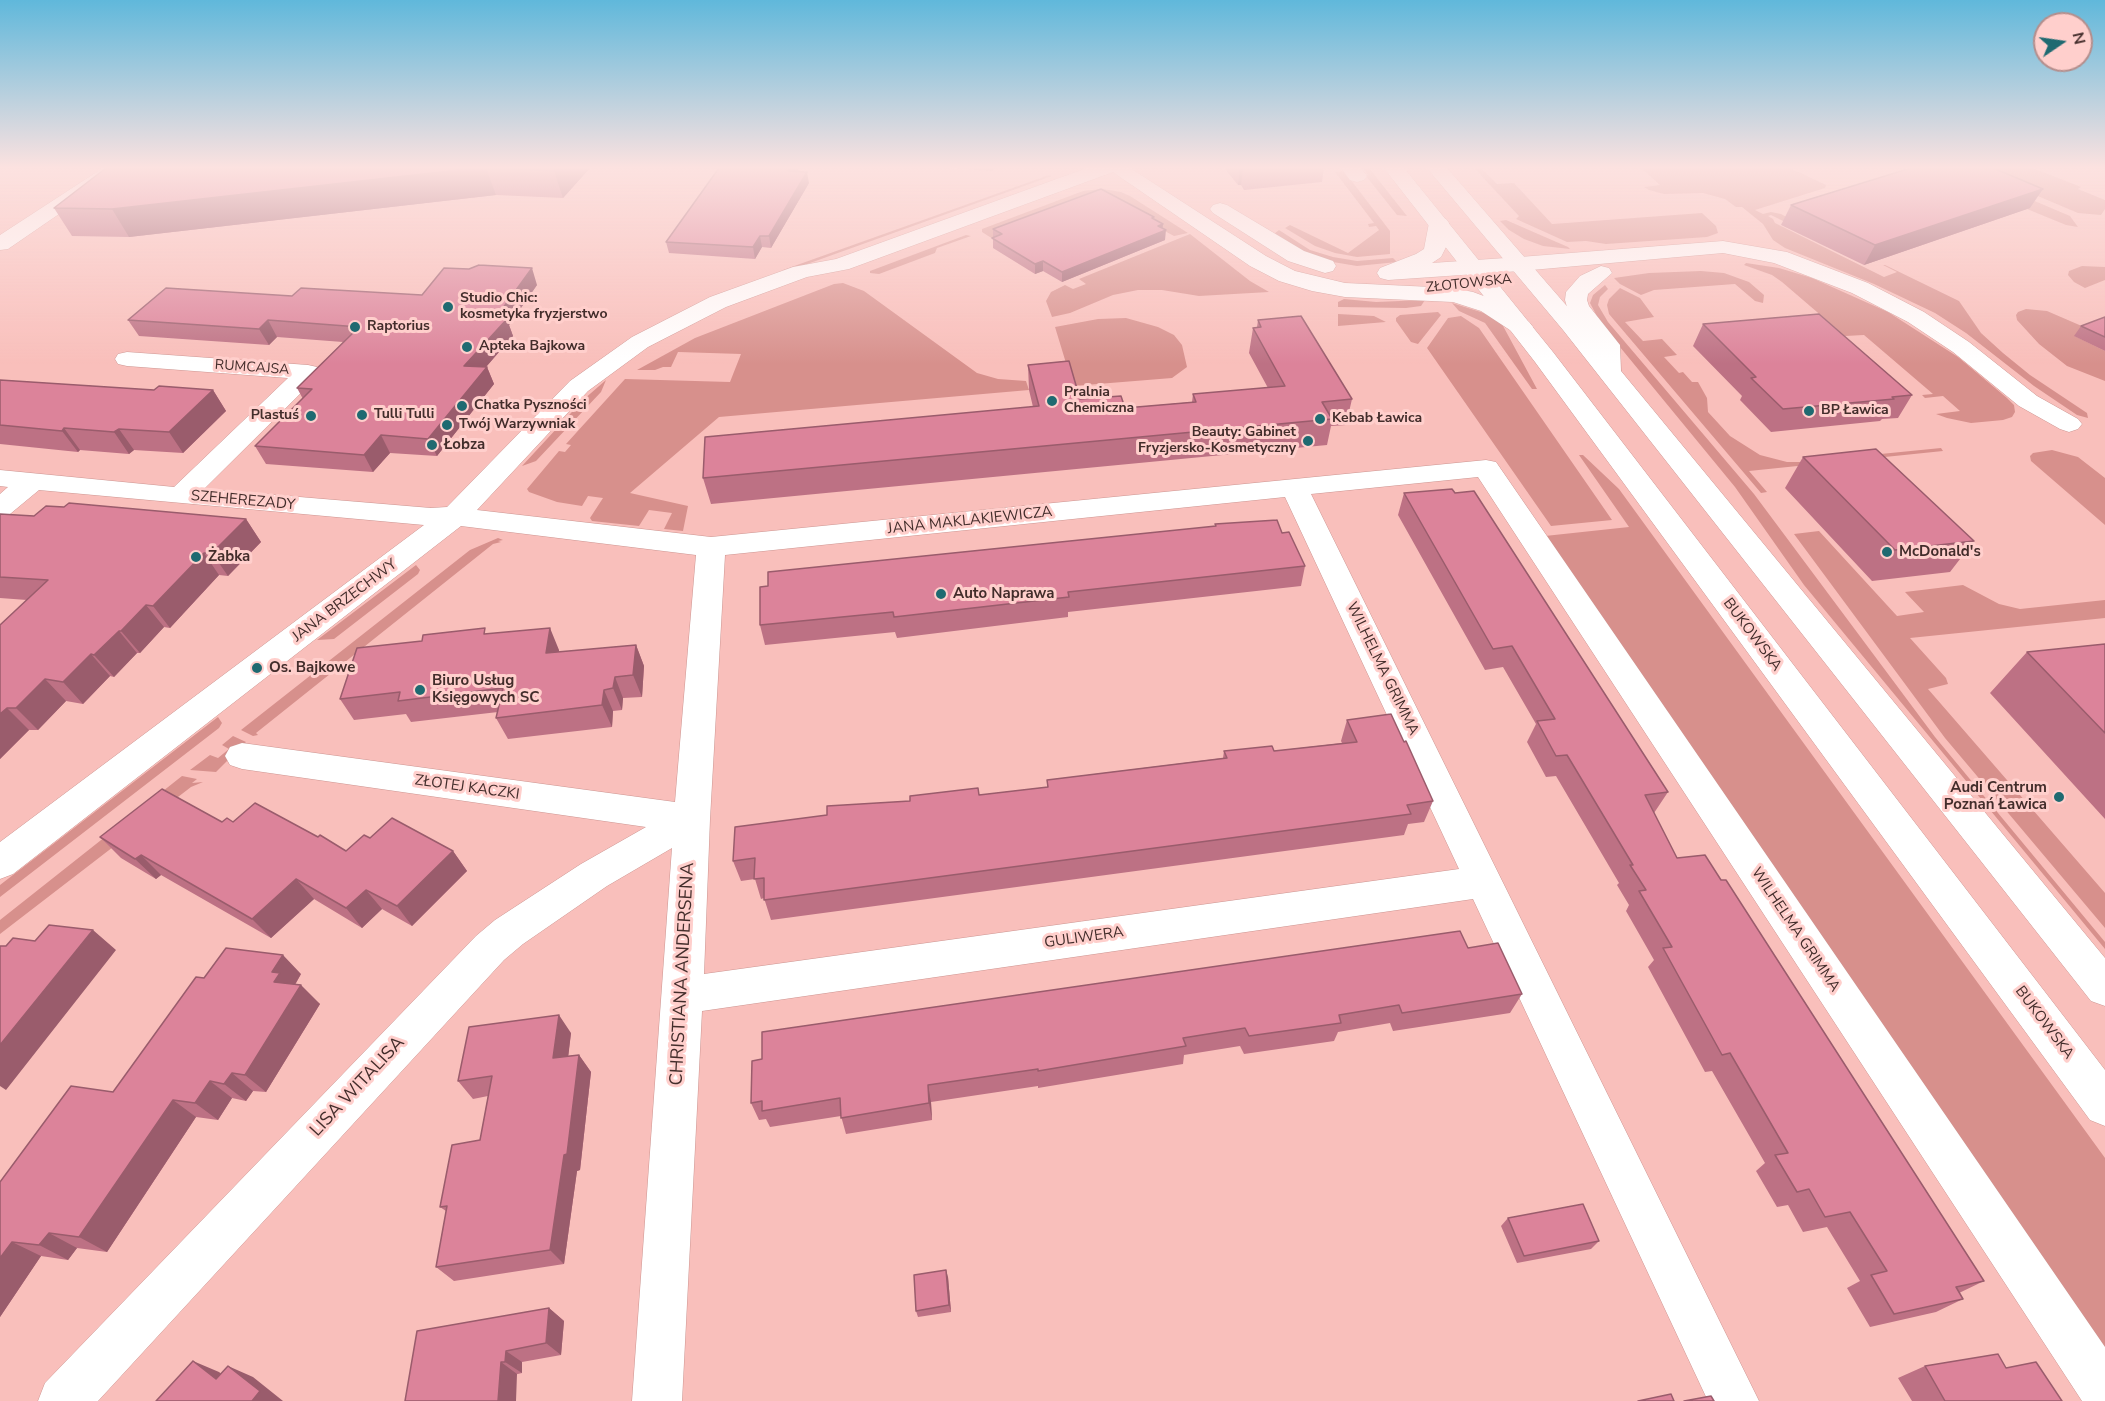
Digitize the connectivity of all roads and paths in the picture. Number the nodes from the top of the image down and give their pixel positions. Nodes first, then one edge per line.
1 (16, 233) edge
2 (926, 233) edge
3 (1216, 233) edge
4 (1257, 233) edge
5 (1438, 233) edge
6 (1447, 233) edge
7 (1493, 233) edge
8 (1495, 233) edge
9 (0, 244) edge
10 (1593, 265) junction
11 (1526, 271) junction
12 (1386, 273) junction
13 (1480, 274) junction
14 (1406, 292) junction
15 (1521, 327) junction
16 (127, 359) dead end
17 (1609, 371) junction
18 (2068, 424) dead end
19 (1486, 468) joint
20 (0, 478) edge
21 (32, 482) junction
22 (0, 485) edge
23 (1295, 489) junction
24 (181, 496) junction
25 (0, 508) edge
26 (455, 516) junction
27 (711, 547) junction
28 (242, 756) dead end
29 (692, 819) junction
30 (0, 863) edge
31 (1485, 881) junction
32 (2105, 988) edge
33 (683, 995) junction
34 (2105, 1105) edge
35 (2105, 1392) edge
36 (63, 1401) edge
37 (657, 1401) edge
38 (1734, 1401) edge

1 - 9 street
2 - 26 street, JANA BRZECHWY
3 - 14 street, ZŁOTOWSKA
4 - 12 street, ZŁOTOWSKA
5 - 12 street, ZŁOTOWSKA
6 - 13 street, BUKOWSKA
7 - 11 street
8 - 10 street
10 - 11 street, ZŁOTOWSKA
10 - 17 street
10 - 18 street
11 - 13 street, ZŁOTOWSKA
11 - 17 street
12 - 13 street, ZŁOTOWSKA
13 - 14 street, ZŁOTOWSKA
13 - 15 street, BUKOWSKA
14 - 15 street, ZŁOTOWSKA
15 - 34 street, BUKOWSKA
16 - 24 street, RUMCAJSA
17 - 32 street
19 - 23 street, JANA MAKLAKIEWICZA
19 - 35 street, WILHELMA GRIMMA
20 - 21 street, SZEHEREZADY
21 - 22 street, SZEHEREZADY
21 - 24 street, SZEHEREZADY
21 - 25 street
23 - 27 street, JANA MAKLAKIEWICZA
23 - 31 street, WILHELMA GRIMMA
24 - 26 street, SZEHEREZADY
26 - 27 street, JANA MAKLAKIEWICZA
26 - 30 street, JANA BRZECHWY
27 - 29 street, CHRISTIANA ANDERSENA
28 - 29 street, ZŁOTEJ KACZKI
29 - 33 street, CHRISTIANA ANDERSENA
29 - 36 street, LISA WITALISA
31 - 33 street, GULIWERA
31 - 38 street, WILHELMA GRIMMA
33 - 37 street, CHRISTIANA ANDERSENA

